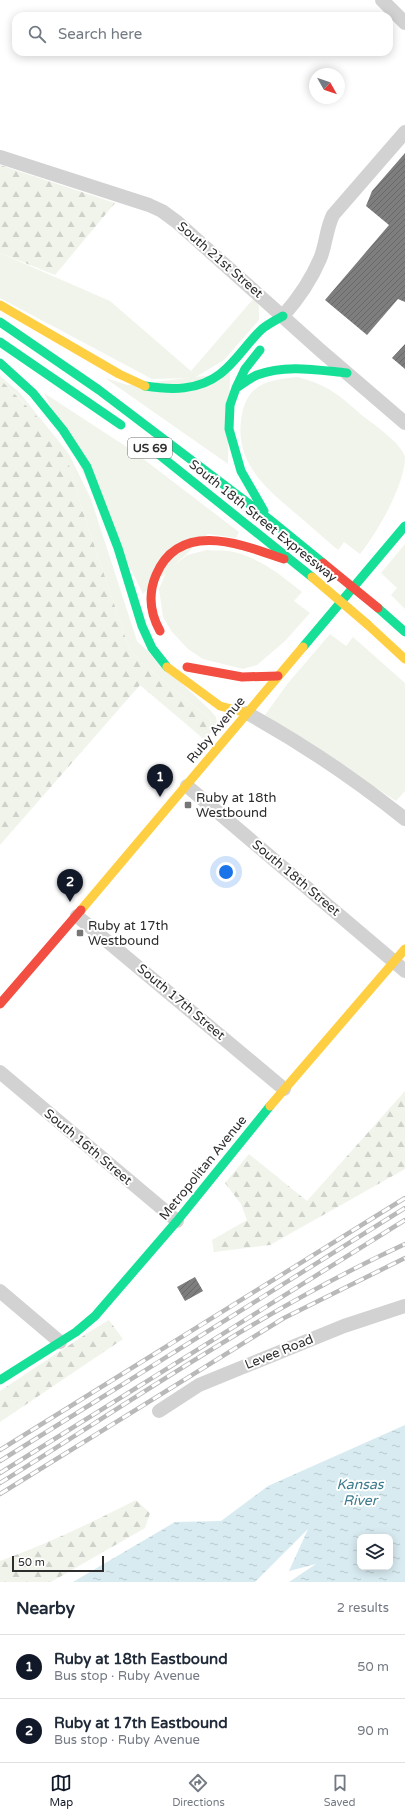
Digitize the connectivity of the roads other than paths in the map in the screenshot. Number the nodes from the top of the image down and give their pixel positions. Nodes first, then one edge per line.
1 (382, 0) edge
2 (405, 22) edge
3 (405, 132) edge
4 (0, 157) edge
5 (0, 305) edge
6 (283, 316) junction
7 (0, 322) edge
8 (273, 332) dead end
9 (0, 342) edge
10 (264, 344) dead end
11 (0, 363) edge
12 (347, 373) junction
13 (236, 388) junction
14 (405, 424) edge
15 (129, 431) dead end
16 (141, 440) dead end
17 (269, 519) junction
18 (405, 526) edge
19 (294, 562) junction
20 (405, 632) edge
21 (165, 639) dead end
22 (405, 659) edge
23 (278, 676) junction
24 (208, 681) dead end
25 (234, 700) dead end
26 (247, 713) junction
27 (187, 786) junction
28 (405, 819) edge
29 (77, 916) junction
30 (405, 950) edge
31 (395, 962) junction
32 (405, 971) edge
33 (0, 1004) edge
34 (0, 1072) edge
35 (284, 1089) junction
36 (177, 1221) junction
37 (0, 1292) edge
38 (405, 1306) edge
39 (60, 1342) junction
40 (0, 1380) edge
41 (159, 1411) dead end

1 - 2 street
3 - 6 street
4 - 6 street, South 21st Street
5 - 6 main road
6 - 8 main road
6 - 12 street, South 21st Street
7 - 17 main road, South 18th Street Expressway / US 69
9 - 15 main road, US 69
10 - 13 main road
11 - 26 main road
12 - 13 main road
12 - 14 street, South 21st Street
13 - 17 main road
16 - 19 main road, South 18th Street Expressway / US 69
17 - 20 main road, South 18th Street Expressway / US 69, bridge
18 - 23 main road, Ruby Avenue
19 - 21 main road
19 - 22 main road, South 18th Street Expressway / US 69, bridge
23 - 24 main road
23 - 26 main road, Ruby Avenue
25 - 26 main road
26 - 27 main road, Ruby Avenue
26 - 28 street
27 - 29 main road, Ruby Avenue
27 - 31 street, South 18th Street
29 - 33 main road, Ruby Avenue
29 - 35 street, South 17th Street
30 - 31 main road, Metropolitan Avenue
31 - 32 street, South 18th Street
31 - 35 main road, Metropolitan Avenue
34 - 36 street, South 16th Street
35 - 36 main road, Metropolitan Avenue
36 - 39 main road, Metropolitan Avenue
37 - 39 street
38 - 41 street, Levee Road
39 - 40 main road, Metropolitan Avenue

